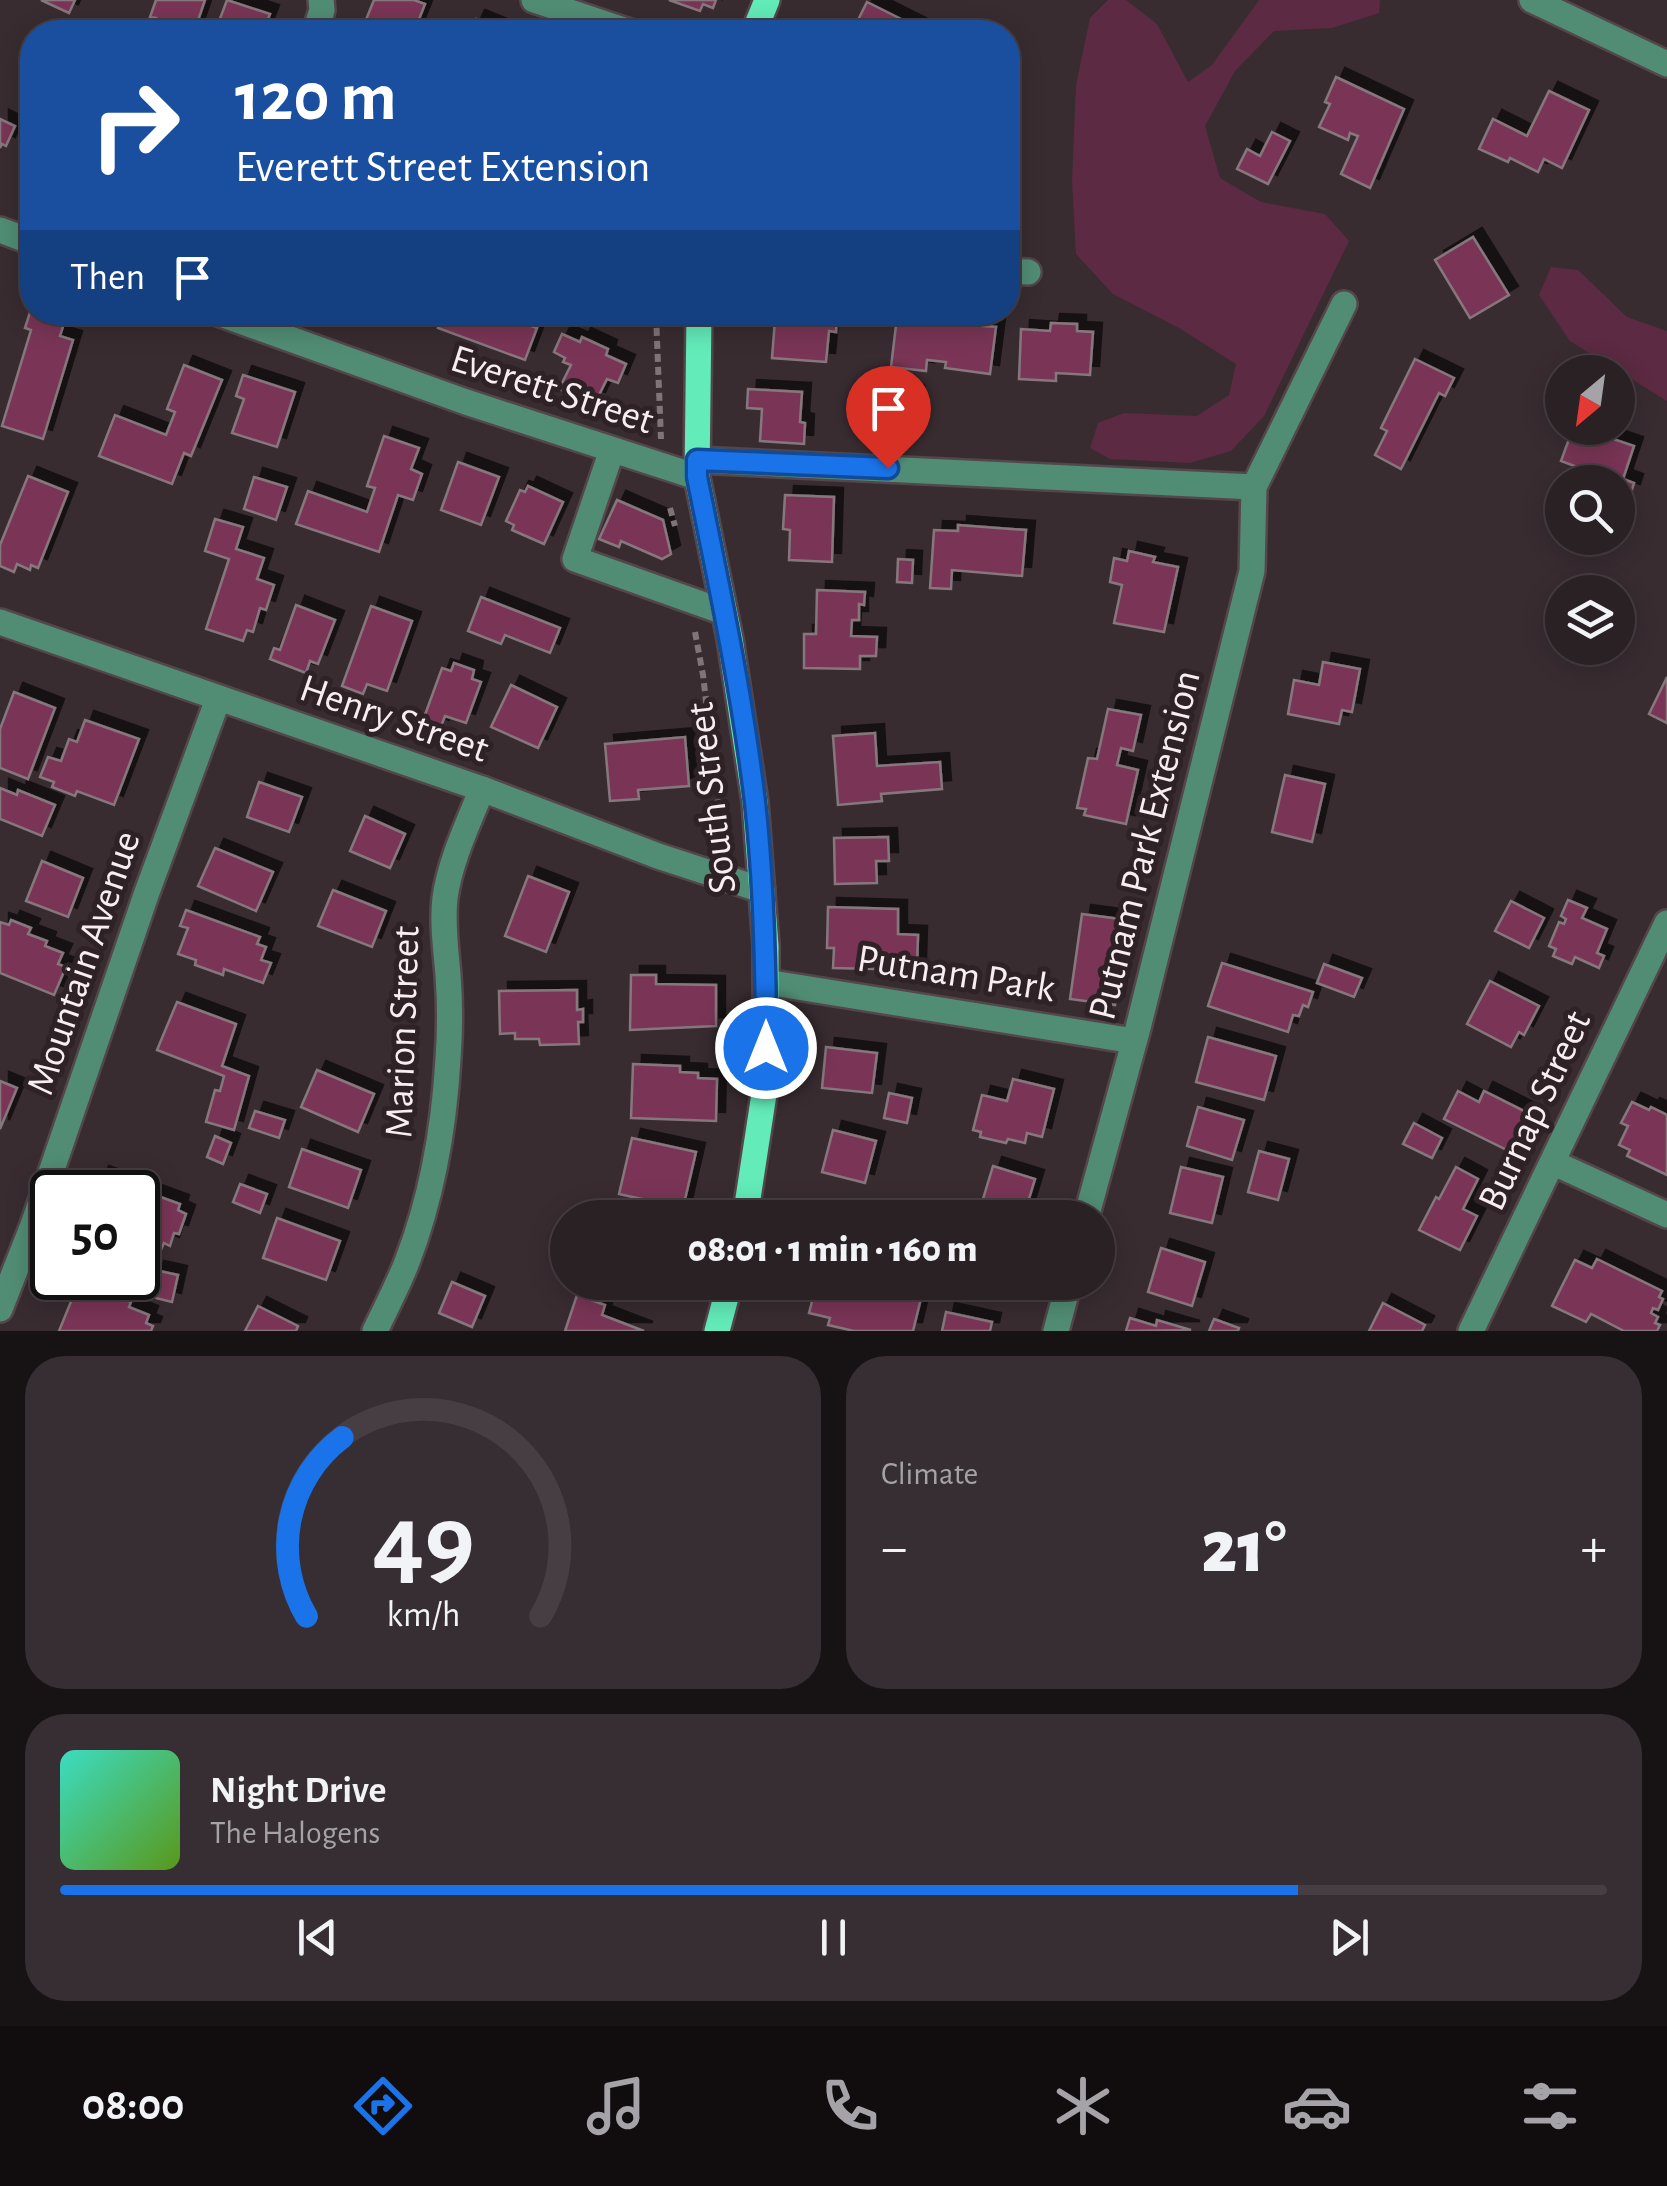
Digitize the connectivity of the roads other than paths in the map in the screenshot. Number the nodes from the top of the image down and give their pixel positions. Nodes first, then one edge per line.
1 (534, 0) edge
2 (1532, 0) edge
3 (594, 20) edge
4 (1667, 64) edge
5 (1344, 304) dead end
6 (251, 325) edge
7 (699, 325) edge
8 (612, 450) junction
9 (697, 468) junction
10 (1254, 487) junction
11 (724, 612) junction
12 (0, 622) edge
13 (218, 699) junction
14 (482, 790) junction
15 (762, 890) junction
16 (1667, 923) edge
17 (766, 982) junction
18 (1134, 1040) junction
19 (1554, 1162) junction
20 (747, 1200) edge
21 (1091, 1200) edge
22 (1667, 1215) edge
23 (725, 1300) edge
24 (1064, 1300) edge
25 (0, 1309) edge
26 (374, 1331) edge
27 (716, 1331) edge
28 (1056, 1331) edge
29 (1471, 1331) edge

1 - 3 street
2 - 4 street
5 - 10 street
6 - 8 street, Everett Street
7 - 9 main road, South Street
8 - 9 street, Everett Street
8 - 11 street
9 - 10 street, Everett Street
9 - 11 main road, South Street
10 - 18 street, Putnam Park Extension
11 - 15 main road, South Street
12 - 13 street, Henry Street
13 - 14 street, Henry Street
13 - 25 street, Mountain Avenue
14 - 15 street, Henry Street
14 - 26 street, Marion Street
15 - 17 main road, South Street
16 - 19 street, Burnap Street
17 - 18 street, Putnam Park
17 - 20 main road, South Street
18 - 21 street, Putnam Park Extension
19 - 22 street
19 - 29 street, Burnap Street
23 - 27 main road
24 - 28 street

